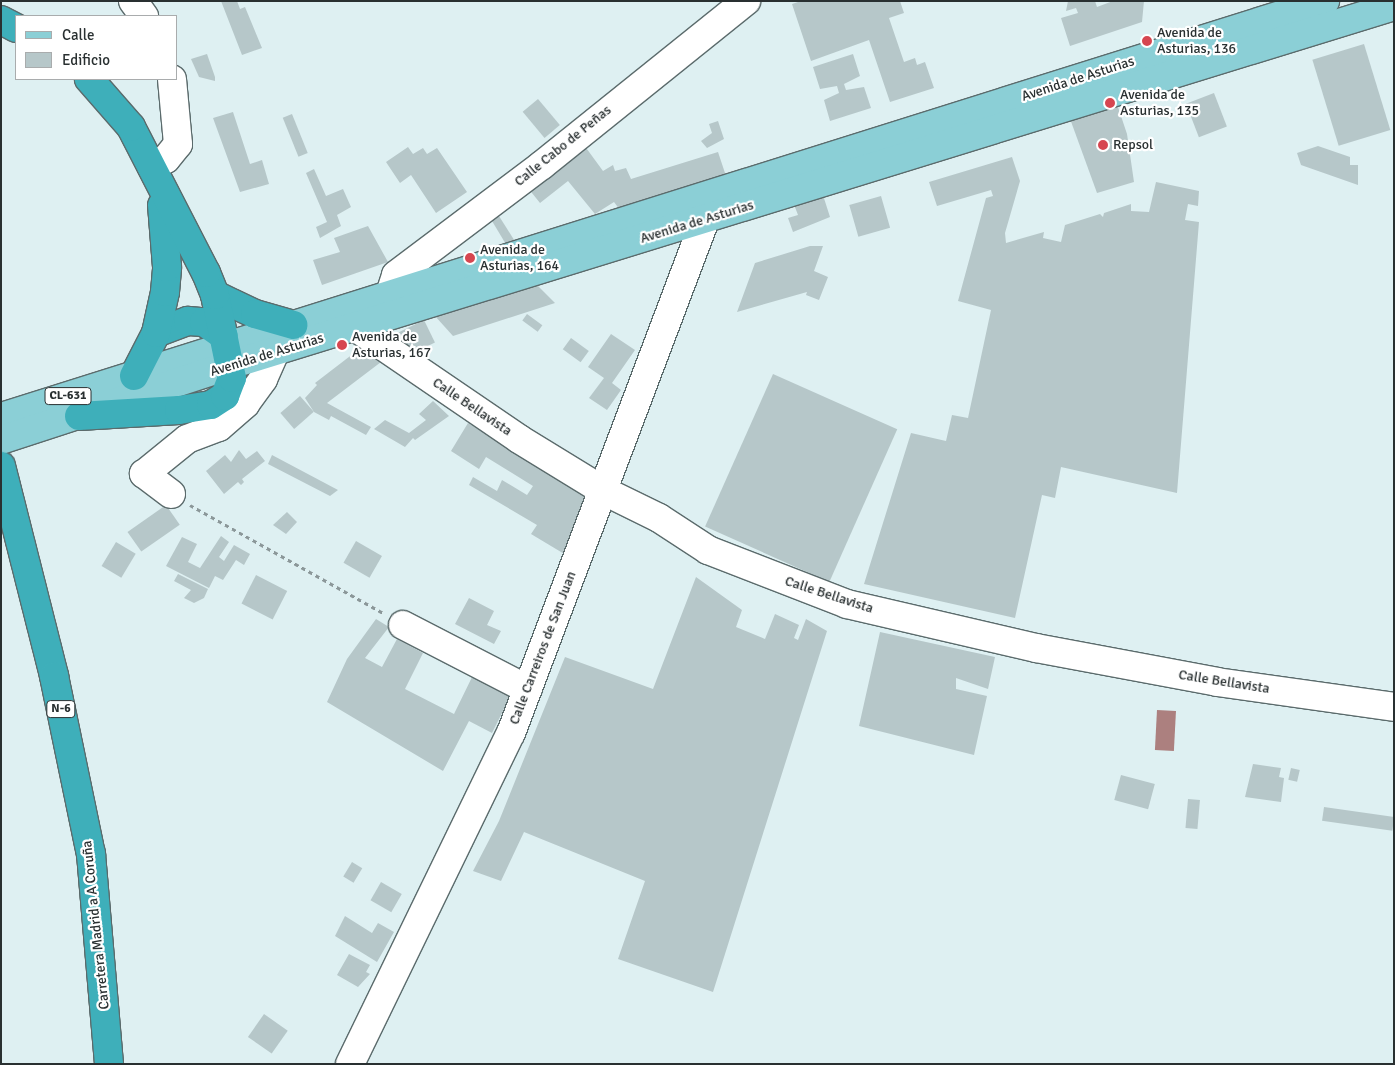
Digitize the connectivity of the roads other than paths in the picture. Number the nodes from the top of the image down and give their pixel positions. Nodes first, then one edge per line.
1 (133, 1) edge
2 (1326, 1) edge
3 (749, 2) edge
4 (1394, 6) edge
5 (143, 15) edge
6 (1, 20) edge
7 (15, 27) edge
8 (1, 42) edge
9 (15, 43) edge
10 (90, 80) edge
11 (172, 80) edge
12 (156, 178) junction
13 (705, 220) junction
14 (215, 295) junction
15 (388, 297) junction
16 (293, 325) junction
17 (355, 327) junction
18 (156, 333) junction
19 (227, 349) junction
20 (276, 352) junction
21 (134, 376) junction
22 (79, 416) joint
23 (1, 418) edge
24 (1, 440) edge
25 (1, 466) edge
26 (604, 491) junction
27 (171, 494) road end
28 (403, 625) road end
29 (527, 689) junction
30 (1394, 707) edge
31 (109, 1064) edge
32 (350, 1064) edge

1 - 5 street
2 - 15 main road, Avenida de Asturias
3 - 15 street, Calle Cabo de Peñas
4 - 13 main road, Avenida de Asturias
6 - 7 highway
8 - 9 highway
10 - 12 highway
11 - 12 street
12 - 14 highway
12 - 18 highway
13 - 17 main road, Avenida de Asturias
13 - 26 street, Calle Carreiros de San Juan
14 - 16 highway
14 - 19 highway
15 - 16 main road, Avenida de Asturias
16 - 19 main road, Avenida de Asturias
17 - 20 main road, Avenida de Asturias
17 - 26 street, Calle Bellavista
18 - 19 highway
18 - 21 highway
19 - 20 main road, Avenida de Asturias
19 - 21 main road, Avenida de Asturias
19 - 22 highway
20 - 27 street
21 - 23 main road, Avenida de Asturias / CL-631
22 - 24 main road, CL-631
25 - 31 highway, Carretera Madrid a A Coruña / N-6
26 - 29 street, Calle Carreiros de San Juan
26 - 30 street, Calle Bellavista
28 - 29 street
29 - 32 street, Calle Carreiros de San Juan

